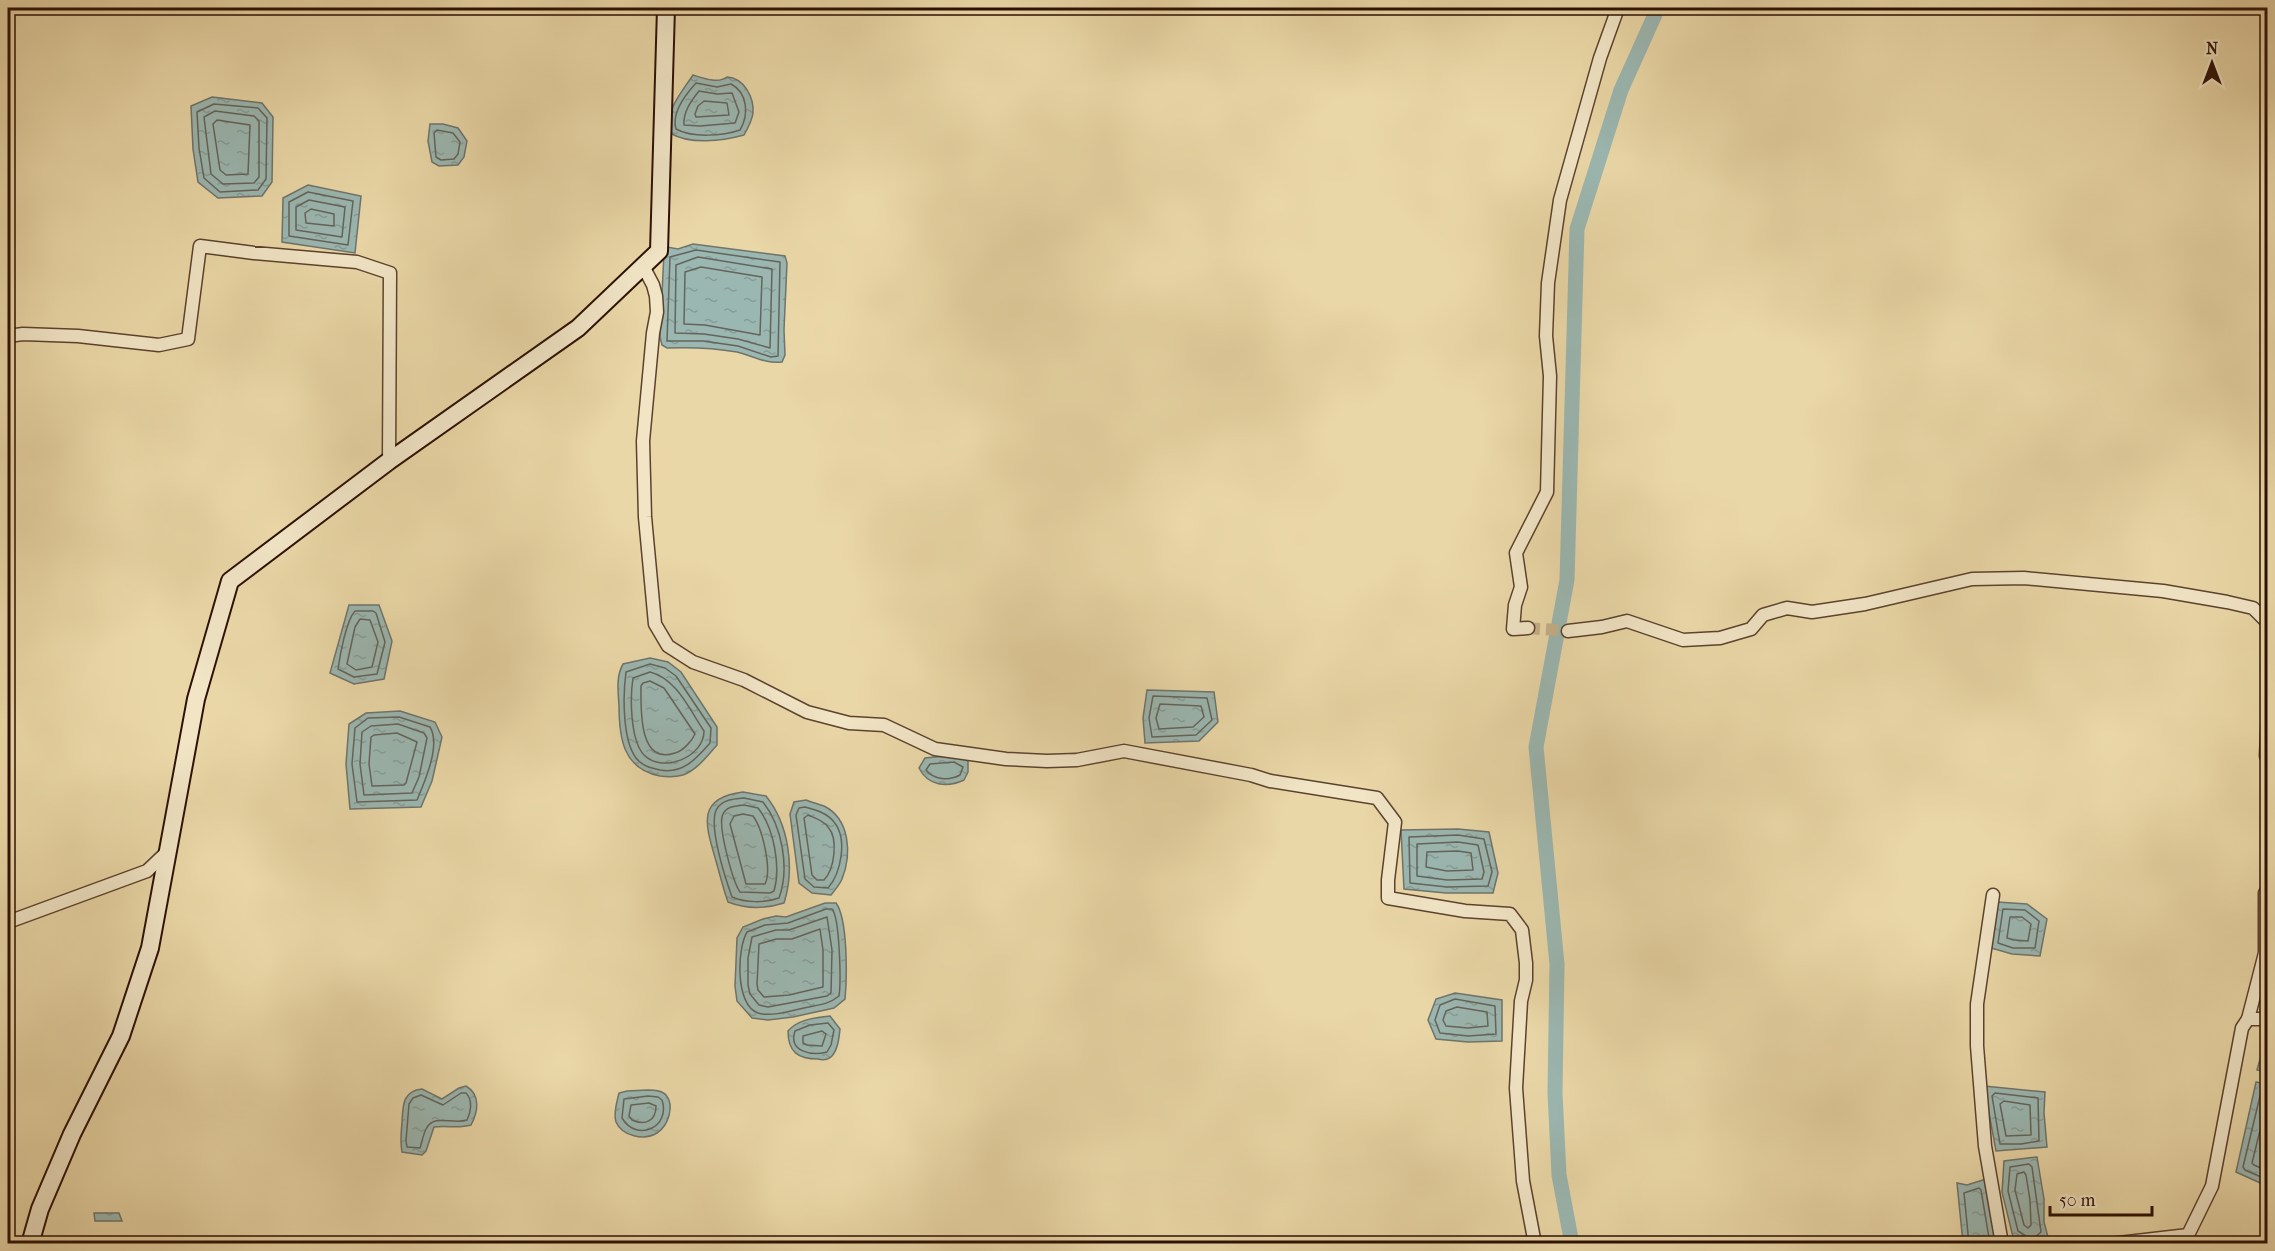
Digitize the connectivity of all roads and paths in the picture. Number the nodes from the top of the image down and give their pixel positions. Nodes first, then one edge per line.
1 (666, 8) edge
2 (1618, 8) edge
3 (643, 266) junction
4 (8, 336) edge
5 (389, 461) junction
6 (2268, 623) edge
7 (1528, 628) tunnel mouth
8 (1568, 631) tunnel mouth
9 (2268, 714) edge
10 (2268, 758) edge
11 (167, 852) junction
12 (2268, 888) edge
13 (1992, 894) dead end
14 (8, 922) edge
15 (2248, 1019) junction
16 (2268, 1019) edge
17 (30, 1244) edge
18 (1535, 1244) edge
19 (2002, 1244) edge
20 (2110, 1244) edge

1 - 3 street
2 - 7 street
3 - 5 street
3 - 18 street
4 - 5 street
5 - 11 street
6 - 8 street
9 - 10 street
11 - 14 street
11 - 17 street
12 - 15 street
13 - 19 street
15 - 16 street
15 - 20 street

